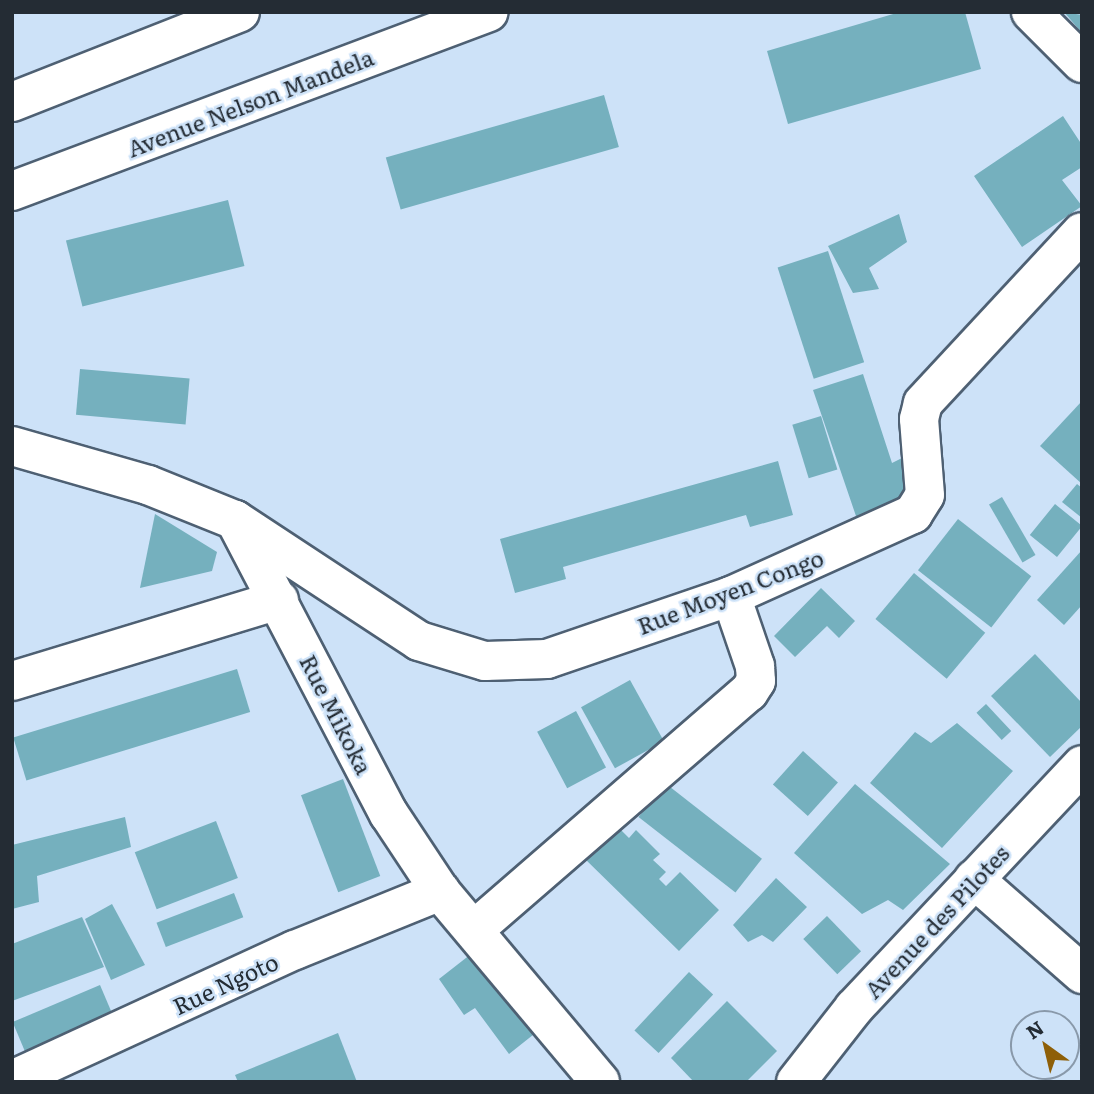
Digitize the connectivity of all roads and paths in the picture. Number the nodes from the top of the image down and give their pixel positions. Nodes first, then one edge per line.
1 (240, 12) edge
2 (489, 12) edge
3 (1031, 12) edge
4 (1082, 63) edge
5 (12, 102) edge
6 (12, 191) edge
7 (1082, 232) edge
8 (12, 446) edge
9 (235, 520) junction
10 (731, 596) junction
11 (279, 600) junction
12 (12, 681) edge
13 (1082, 765) edge
14 (974, 879) junction
15 (440, 891) junction
16 (475, 929) junction
17 (1082, 974) edge
18 (12, 1080) edge
19 (600, 1082) edge
20 (796, 1082) edge

1 - 5 street
2 - 6 street, Avenue Nelson Mandela
3 - 4 street
7 - 10 street, Rue Moyen Congo
8 - 9 street
9 - 10 street, Rue Moyen Congo
9 - 11 street, Rue Mikoka
10 - 16 street
11 - 12 street
11 - 15 street, Rue Mikoka
13 - 14 street, Avenue des Pilotes
14 - 17 street
14 - 20 street, Avenue des Pilotes
15 - 16 street, Rue Mikoka
15 - 18 street, Rue Ngoto
16 - 19 street, Rue Mikoka

